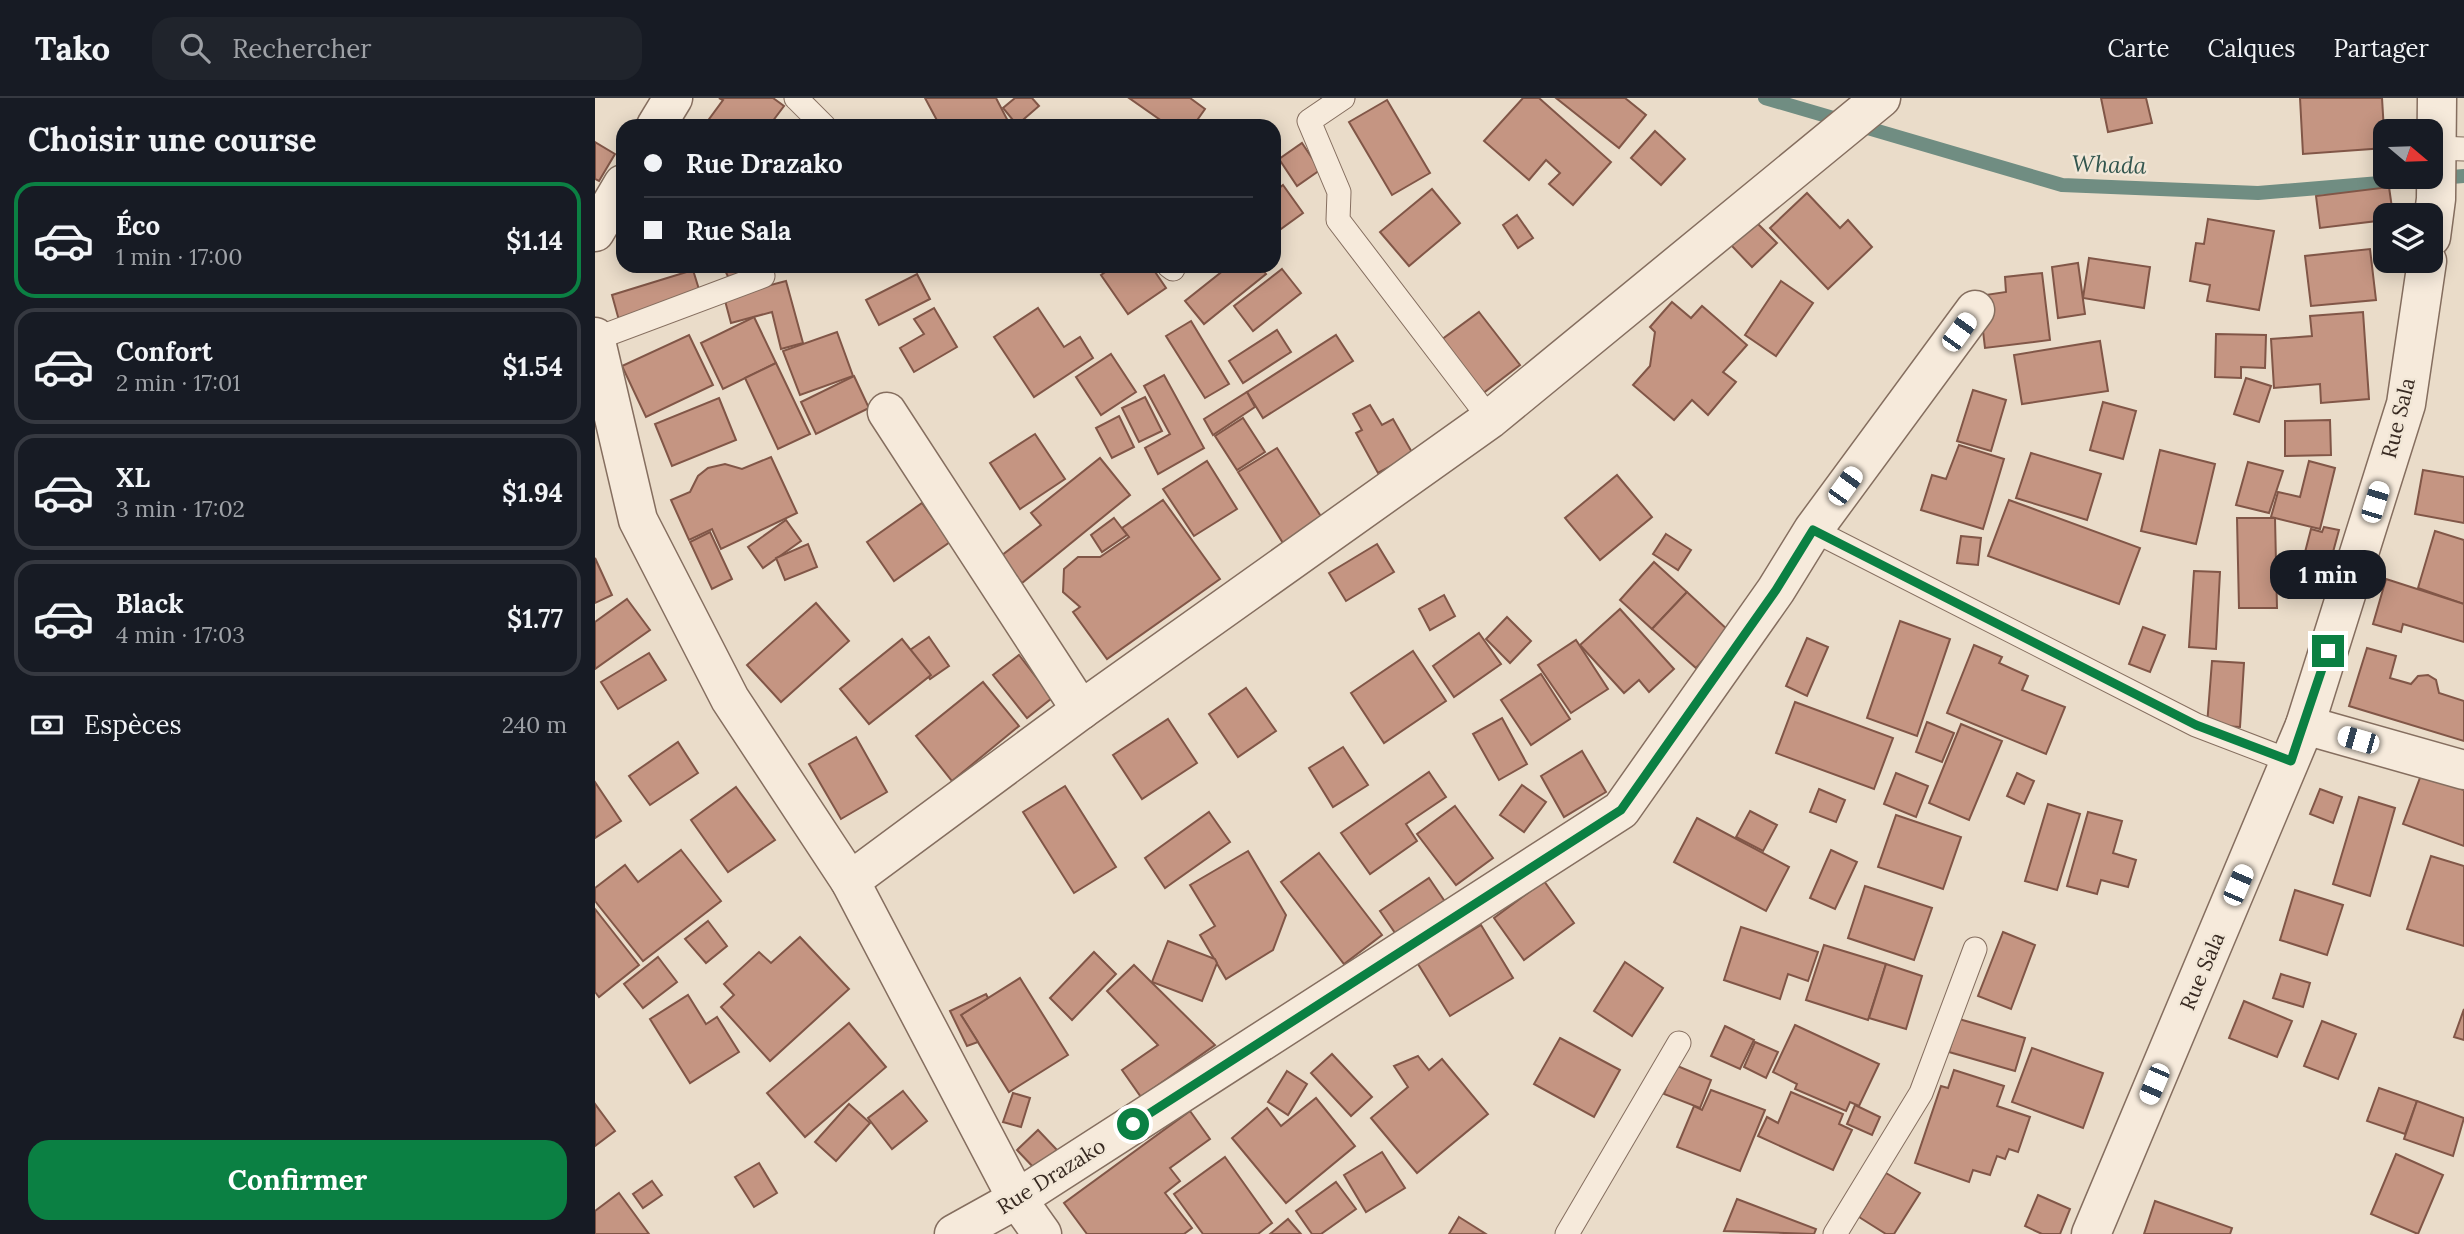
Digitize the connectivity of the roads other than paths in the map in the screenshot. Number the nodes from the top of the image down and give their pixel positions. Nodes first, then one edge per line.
1 (673, 98) edge
2 (796, 98) edge
3 (1343, 98) edge
4 (2437, 98) edge
5 (1860, 117) edge
6 (660, 119) edge
7 (817, 119) edge
8 (2446, 151) edge
9 (616, 196) edge
10 (2436, 203) edge
11 (595, 232) edge
12 (2425, 273) edge
13 (763, 276) dead end
14 (1975, 310) dead end
15 (595, 338) edge
16 (887, 412) dead end
17 (1490, 419) junction
18 (1813, 530) junction
19 (1081, 710) junction
20 (2305, 725) junction
21 (2291, 761) junction
22 (2464, 770) edge
23 (851, 881) junction
24 (1975, 949) dead end
25 (1679, 1043) dead end
26 (1017, 1199) junction
27 (954, 1234) edge
28 (1042, 1234) edge
29 (1567, 1234) edge
30 (1835, 1234) edge
31 (2091, 1234) edge

1 - 6 street
2 - 7 lane
3 - 17 lane
4 - 8 street
5 - 17 street
8 - 10 street
9 - 11 street
12 - 20 street, Rue Sala
13 - 15 lane
14 - 18 street, Rue Drazako
15 - 23 street
16 - 19 street
17 - 19 street
18 - 21 lane
18 - 26 street, Rue Drazako
19 - 23 street
20 - 21 street, Rue Sala
20 - 22 street
21 - 31 street, Rue Sala
23 - 26 street
24 - 30 lane
25 - 29 lane
26 - 27 street, Rue Drazako
26 - 28 street

